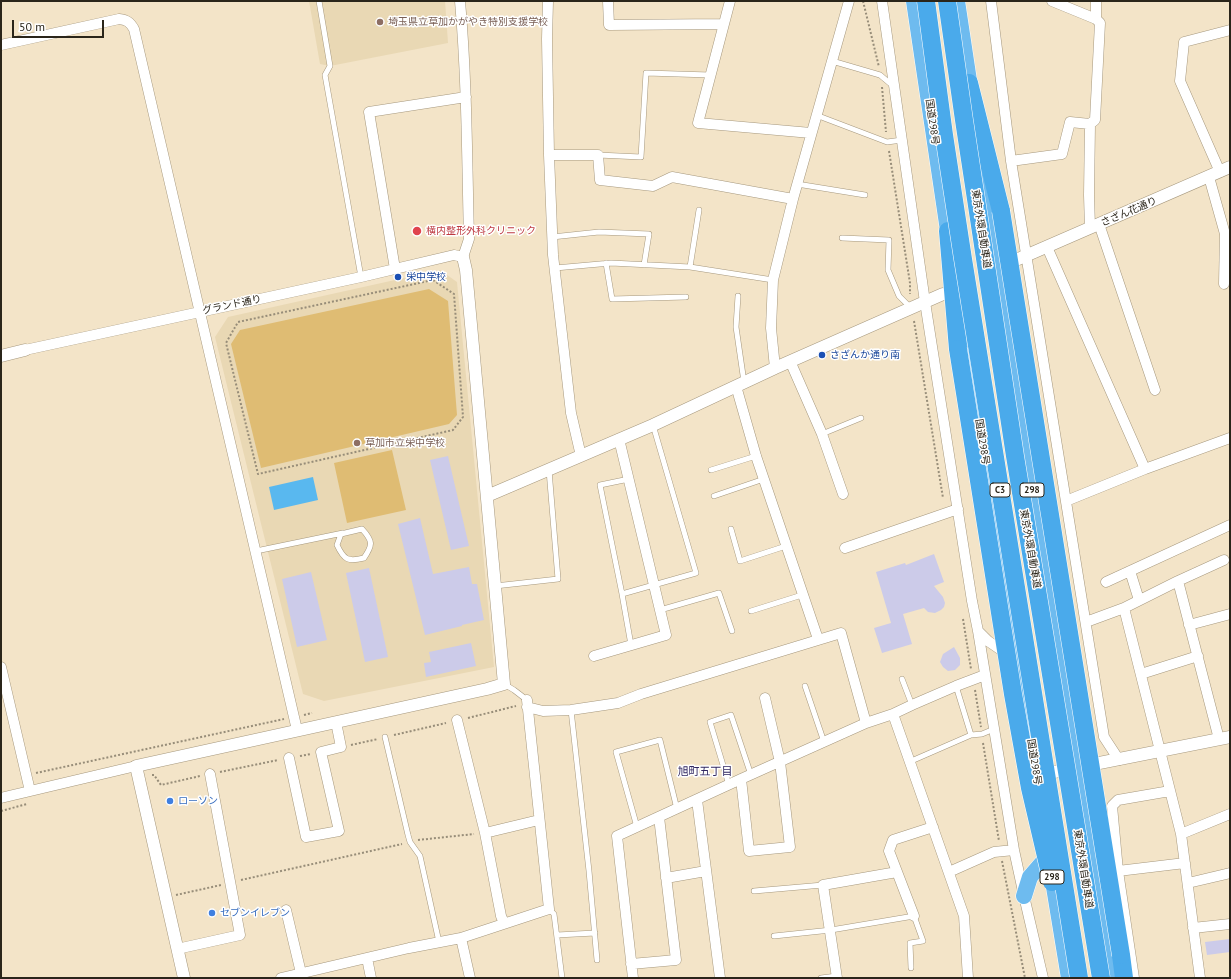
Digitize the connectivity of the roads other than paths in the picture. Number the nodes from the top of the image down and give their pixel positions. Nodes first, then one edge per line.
1 (319, 1) edge
2 (460, 1) edge
3 (548, 1) edge
4 (608, 1) edge
5 (730, 1) edge
6 (849, 1) edge
7 (882, 1) edge
8 (991, 1) edge
9 (1052, 1) edge
10 (1096, 1) edge
11 (955, 2) edge
12 (917, 3) edge
13 (1096, 19) junction
14 (724, 24) junction
15 (1230, 30) edge
16 (1, 46) edge
17 (832, 61) junction
18 (710, 75) junction
19 (969, 83) junction
20 (895, 86) junction
21 (466, 97) junction
22 (816, 115) junction
23 (1090, 124) junction
24 (811, 133) junction
25 (902, 140) junction
26 (548, 155) junction
27 (598, 155) junction
28 (1011, 161) junction
29 (1220, 172) edge
30 (797, 184) junction
31 (865, 195) dead end
32 (793, 199) junction
33 (699, 210) dead end
34 (1095, 226) junction
35 (948, 231) junction
36 (552, 237) junction
37 (842, 238) dead end
38 (1047, 246) junction
39 (463, 257) junction
40 (1022, 258) junction
41 (606, 263) junction
42 (644, 265) junction
43 (690, 267) junction
44 (555, 268) junction
45 (396, 269) junction
46 (361, 277) junction
47 (773, 280) junction
48 (1224, 284) dead end
49 (942, 294) dead end
50 (738, 296) dead end
51 (686, 297) dead end
52 (925, 302) junction
53 (911, 308) junction
54 (200, 312) junction
55 (25, 350) joint
56 (1, 356) edge
57 (790, 361) junction
58 (775, 368) junction
59 (740, 384) junction
60 (1155, 390) dead end
61 (861, 418) dead end
62 (653, 424) junction
63 (822, 434) junction
64 (1230, 438) edge
65 (619, 439) junction
66 (581, 456) junction
67 (756, 456) junction
68 (549, 469) junction
69 (711, 470) dead end
70 (1145, 470) junction
71 (629, 479) junction
72 (764, 479) junction
73 (843, 494) dead end
74 (487, 496) junction
75 (714, 496) dead end
76 (1066, 501) junction
77 (958, 509) junction
78 (1230, 525) edge
79 (731, 529) dead end
80 (351, 531) junction
81 (786, 546) junction
82 (845, 548) dead end
83 (256, 551) junction
84 (1224, 560) dead end
85 (1130, 571) junction
86 (1178, 581) junction
87 (1106, 582) dead end
88 (654, 585) junction
89 (495, 586) junction
90 (622, 594) junction
91 (802, 595) junction
92 (1140, 600) junction
93 (1124, 608) junction
94 (660, 610) junction
95 (750, 611) dead end
96 (1230, 614) edge
97 (1086, 622) junction
98 (1189, 625) junction
99 (732, 631) dead end
100 (978, 631) junction
101 (818, 639) junction
102 (631, 645) junction
103 (594, 656) dead end
104 (1198, 656) junction
105 (1018, 660) junction
106 (1091, 660) junction
107 (1, 667) edge
108 (1141, 674) junction
109 (985, 675) junction
110 (902, 679) dead end
111 (504, 684) junction
112 (806, 686) dead end
113 (956, 686) junction
114 (1066, 695) junction
115 (765, 698) dead end
116 (527, 704) junction
117 (912, 705) junction
118 (571, 710) junction
119 (893, 714) junction
120 (457, 720) dead end
121 (336, 722) junction
122 (866, 723) junction
123 (297, 730) junction
124 (994, 730) junction
125 (971, 735) junction
126 (385, 737) dead end
127 (1224, 738) edge
128 (824, 742) junction
129 (1159, 752) junction
130 (289, 758) dead end
131 (1119, 760) junction
132 (780, 762) junction
133 (909, 762) junction
134 (136, 766) junction
135 (1078, 768) junction
136 (210, 774) dead end
137 (751, 775) junction
138 (1036, 776) junction
139 (741, 779) junction
140 (729, 785) junction
141 (30, 791) junction
142 (1170, 791) junction
143 (1, 798) edge
144 (697, 800) junction
145 (677, 809) junction
146 (1230, 814) edge
147 (659, 817) junction
148 (539, 820) junction
149 (637, 827) junction
150 (933, 827) junction
151 (485, 833) junction
152 (1181, 834) junction
153 (1091, 845) junction
154 (1014, 850) junction
155 (1049, 855) junction
156 (1185, 863) junction
157 (706, 871) junction
158 (1118, 871) junction
159 (897, 872) junction
160 (949, 872) junction
161 (1230, 873) edge
162 (666, 878) junction
163 (1188, 883) junction
164 (823, 885) junction
165 (754, 891) dead end
166 (1024, 896) junction
167 (549, 909) junction
168 (286, 910) dead end
169 (914, 916) junction
170 (504, 923) junction
171 (1230, 924) edge
172 (1193, 928) junction
173 (831, 930) junction
174 (595, 934) junction
175 (557, 935) junction
176 (774, 936) dead end
177 (461, 938) junction
178 (439, 942) junction
179 (177, 949) junction
180 (367, 958) junction
181 (597, 960) dead end
182 (631, 964) junction
183 (910, 968) dead end
184 (301, 973) junction
185 (837, 977) edge
186 (184, 978) edge
187 (281, 978) edge
188 (371, 978) edge
189 (470, 978) edge
190 (562, 978) edge
191 (633, 978) edge
192 (720, 978) edge
193 (821, 978) edge
194 (968, 978) edge
195 (1043, 978) edge
196 (1069, 978) edge
197 (1075, 978) edge
198 (1079, 978) edge
199 (1101, 978) edge
200 (1111, 978) edge
201 (1124, 978) edge
202 (1134, 978) edge
203 (1200, 978) edge

1 - 46 lane
2 - 21 street
3 - 26 street
4 - 14 street
5 - 14 street
6 - 17 street
7 - 20 street
8 - 28 street
9 - 13 street
10 - 13 street
11 - 19 highway, 298
11 - 199 highway, 東京外環自動車道 / C3, bridge
12 - 35 highway, 国道298号 / 298
12 - 198 highway, 東京外環自動車道 / C3, bridge
13 - 23 street
14 - 18 street
15 - 29 street
16 - 54 street
17 - 20 lane
17 - 22 street
18 - 24 street
18 - 27 lane
19 - 114 highway, 298
19 - 201 highway, bridge
20 - 25 street
21 - 39 street
21 - 45 street
22 - 24 street
22 - 25 lane
23 - 28 street
23 - 34 street
24 - 30 street
25 - 52 street
26 - 27 street
26 - 36 street
27 - 32 street
28 - 40 street
29 - 34 street, さざん花通り
29 - 48 street
30 - 31 lane
30 - 32 street
32 - 47 street
33 - 43 lane
34 - 38 street, さざん花通り
34 - 60 street
35 - 105 highway, 国道298号 / 298
35 - 197 highway, bridge
36 - 42 lane
36 - 44 street
37 - 53 lane
38 - 40 street, さざん花通り
38 - 70 street
39 - 45 street, グランド通り
39 - 74 street
40 - 76 street
41 - 42 lane
41 - 44 lane
41 - 51 lane
42 - 43 lane
43 - 47 lane
44 - 66 street
45 - 46 street, グランド通り
46 - 54 street, グランド通り
47 - 58 street
49 - 52 street
50 - 59 lane
52 - 53 street
52 - 77 street
53 - 57 street
54 - 55 street, グランド通り
54 - 83 street
55 - 56 street, グランド通り
57 - 58 street
57 - 63 street
58 - 59 street
59 - 62 street
59 - 67 street
61 - 63 lane
62 - 65 street
62 - 88 lane
63 - 73 street
64 - 70 street
65 - 66 street
65 - 71 street
66 - 68 street
67 - 69 lane
67 - 72 street
68 - 74 street
68 - 89 lane
70 - 76 street
71 - 88 street
71 - 90 lane
72 - 75 lane
72 - 81 street
74 - 89 street
76 - 97 street
77 - 82 street
77 - 100 street
78 - 85 street
79 - 81 lane
80 - 80 lane
80 - 83 lane
81 - 91 street
83 - 123 street
84 - 86 street
85 - 87 street
85 - 92 street
86 - 92 street
86 - 98 street
88 - 90 lane
88 - 94 street
89 - 111 street
90 - 102 lane
91 - 95 lane
91 - 101 street
92 - 93 street
93 - 97 street
93 - 108 street
94 - 99 lane
94 - 102 street
96 - 98 street
97 - 106 street
98 - 104 street
100 - 105 street
100 - 109 street
101 - 118 street
101 - 122 street
102 - 103 street
104 - 108 street
104 - 127 street
105 - 138 highway, 国道298号 / 298
106 - 114 street
106 - 131 street
107 - 141 street
108 - 129 street
109 - 113 street
109 - 124 street
110 - 117 lane
111 - 116 lane
111 - 121 street
112 - 128 lane
113 - 117 street
113 - 125 lane
114 - 135 highway, 298
115 - 132 street
116 - 118 street
116 - 148 street
117 - 119 street
118 - 174 lane
119 - 122 street
119 - 133 street
120 - 151 street
121 - 123 street
121 - 130 street
122 - 128 street
123 - 134 street
124 - 125 lane
124 - 154 street
125 - 133 lane
126 - 178 lane
127 - 129 street
128 - 132 street
129 - 131 street
129 - 142 street
131 - 135 street
132 - 137 street
132 - 139 street
133 - 150 street
134 - 141 street
134 - 179 street
135 - 138 street
135 - 153 highway, 298
136 - 179 street
137 - 139 street
137 - 140 lane
138 - 155 highway, 国道298号 / 298
139 - 140 street
140 - 144 street
141 - 143 street
142 - 152 street
142 - 158 street
144 - 145 street
144 - 157 street
145 - 147 street
145 - 149 lane
146 - 152 street
147 - 149 street
147 - 162 street
148 - 151 street
148 - 167 street
149 - 182 street
150 - 159 street
150 - 160 street
151 - 170 street
152 - 156 street
153 - 158 street
153 - 200 highway, 298
154 - 160 street
154 - 166 street
155 - 166 highway
155 - 196 highway, 国道298号 / 298
156 - 158 street
156 - 163 street
157 - 162 street
157 - 192 street
158 - 202 street
159 - 164 street
159 - 169 street
160 - 194 street
161 - 163 street
162 - 182 street
163 - 172 street
164 - 165 lane
164 - 173 street
166 - 195 street
167 - 170 street
167 - 175 lane
168 - 184 street
169 - 173 lane
169 - 183 lane
170 - 177 street
171 - 172 street
172 - 203 street
173 - 176 lane
173 - 185 street
174 - 175 lane
174 - 181 lane
175 - 190 lane
177 - 178 street
177 - 189 street
178 - 180 street
179 - 186 street
180 - 184 street
180 - 188 street
182 - 191 street
184 - 187 street
185 - 193 lane

